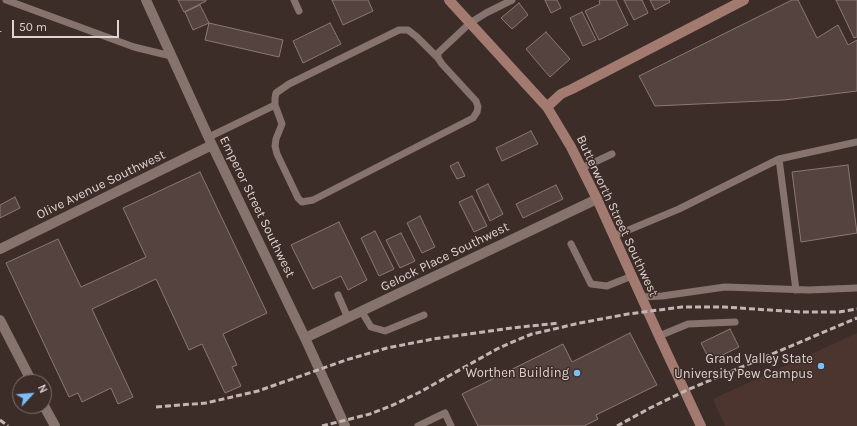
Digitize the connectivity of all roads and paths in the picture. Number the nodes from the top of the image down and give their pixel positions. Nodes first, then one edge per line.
1 (6, 0) edge
2 (146, 0) edge
3 (294, 0) edge
4 (449, 0) edge
5 (512, 0) edge
6 (744, 0) edge
7 (299, 11) dead end
8 (470, 23) junction
9 (171, 56) junction
10 (438, 58) junction
11 (275, 105) junction
12 (546, 108) junction
13 (210, 141) junction
14 (857, 142) edge
15 (612, 154) dead end
16 (779, 159) junction
17 (582, 168) junction
18 (597, 198) junction
19 (613, 236) junction
20 (571, 244) dead end
21 (0, 249) edge
22 (632, 276) junction
23 (857, 288) edge
24 (796, 290) junction
25 (338, 295) dead end
26 (641, 297) junction
27 (362, 312) junction
28 (424, 314) dead end
29 (348, 318) junction
30 (0, 320) edge
31 (735, 322) dead end
32 (659, 336) junction
33 (305, 338) junction
34 (28, 374) edge
35 (48, 414) edge
36 (55, 426) edge
37 (344, 426) edge
38 (418, 426) edge
39 (451, 426) edge
40 (702, 426) edge

1 - 9 lane
2 - 9 street, Emperor Street Southwest
3 - 7 lane
4 - 8 street, Butterworth Street Southwest
5 - 8 lane
6 - 12 street
8 - 10 lane
8 - 12 street, Butterworth Street Southwest
9 - 13 street, Emperor Street Southwest
10 - 11 lane
10 - 11 lane
11 - 13 lane
12 - 17 street, Butterworth Street Southwest
13 - 21 street, Olive Avenue Southwest
13 - 33 street, Emperor Street Southwest
14 - 16 lane
15 - 17 lane
16 - 19 lane
16 - 24 lane
17 - 18 street, Butterworth Street Southwest
18 - 19 street, Butterworth Street Southwest
18 - 27 street, Gelock Place Southwest
19 - 22 street, Butterworth Street Southwest
20 - 22 lane
22 - 26 street, Butterworth Street Southwest
23 - 24 lane
24 - 26 lane
25 - 29 lane
26 - 32 street, Butterworth Street Southwest
27 - 28 lane
27 - 29 street, Gelock Place Southwest
29 - 33 street, Gelock Place Southwest
30 - 34 street
31 - 32 lane
32 - 40 street, Butterworth Street Southwest
33 - 37 street, Emperor Street Southwest
35 - 36 street
38 - 39 lane

